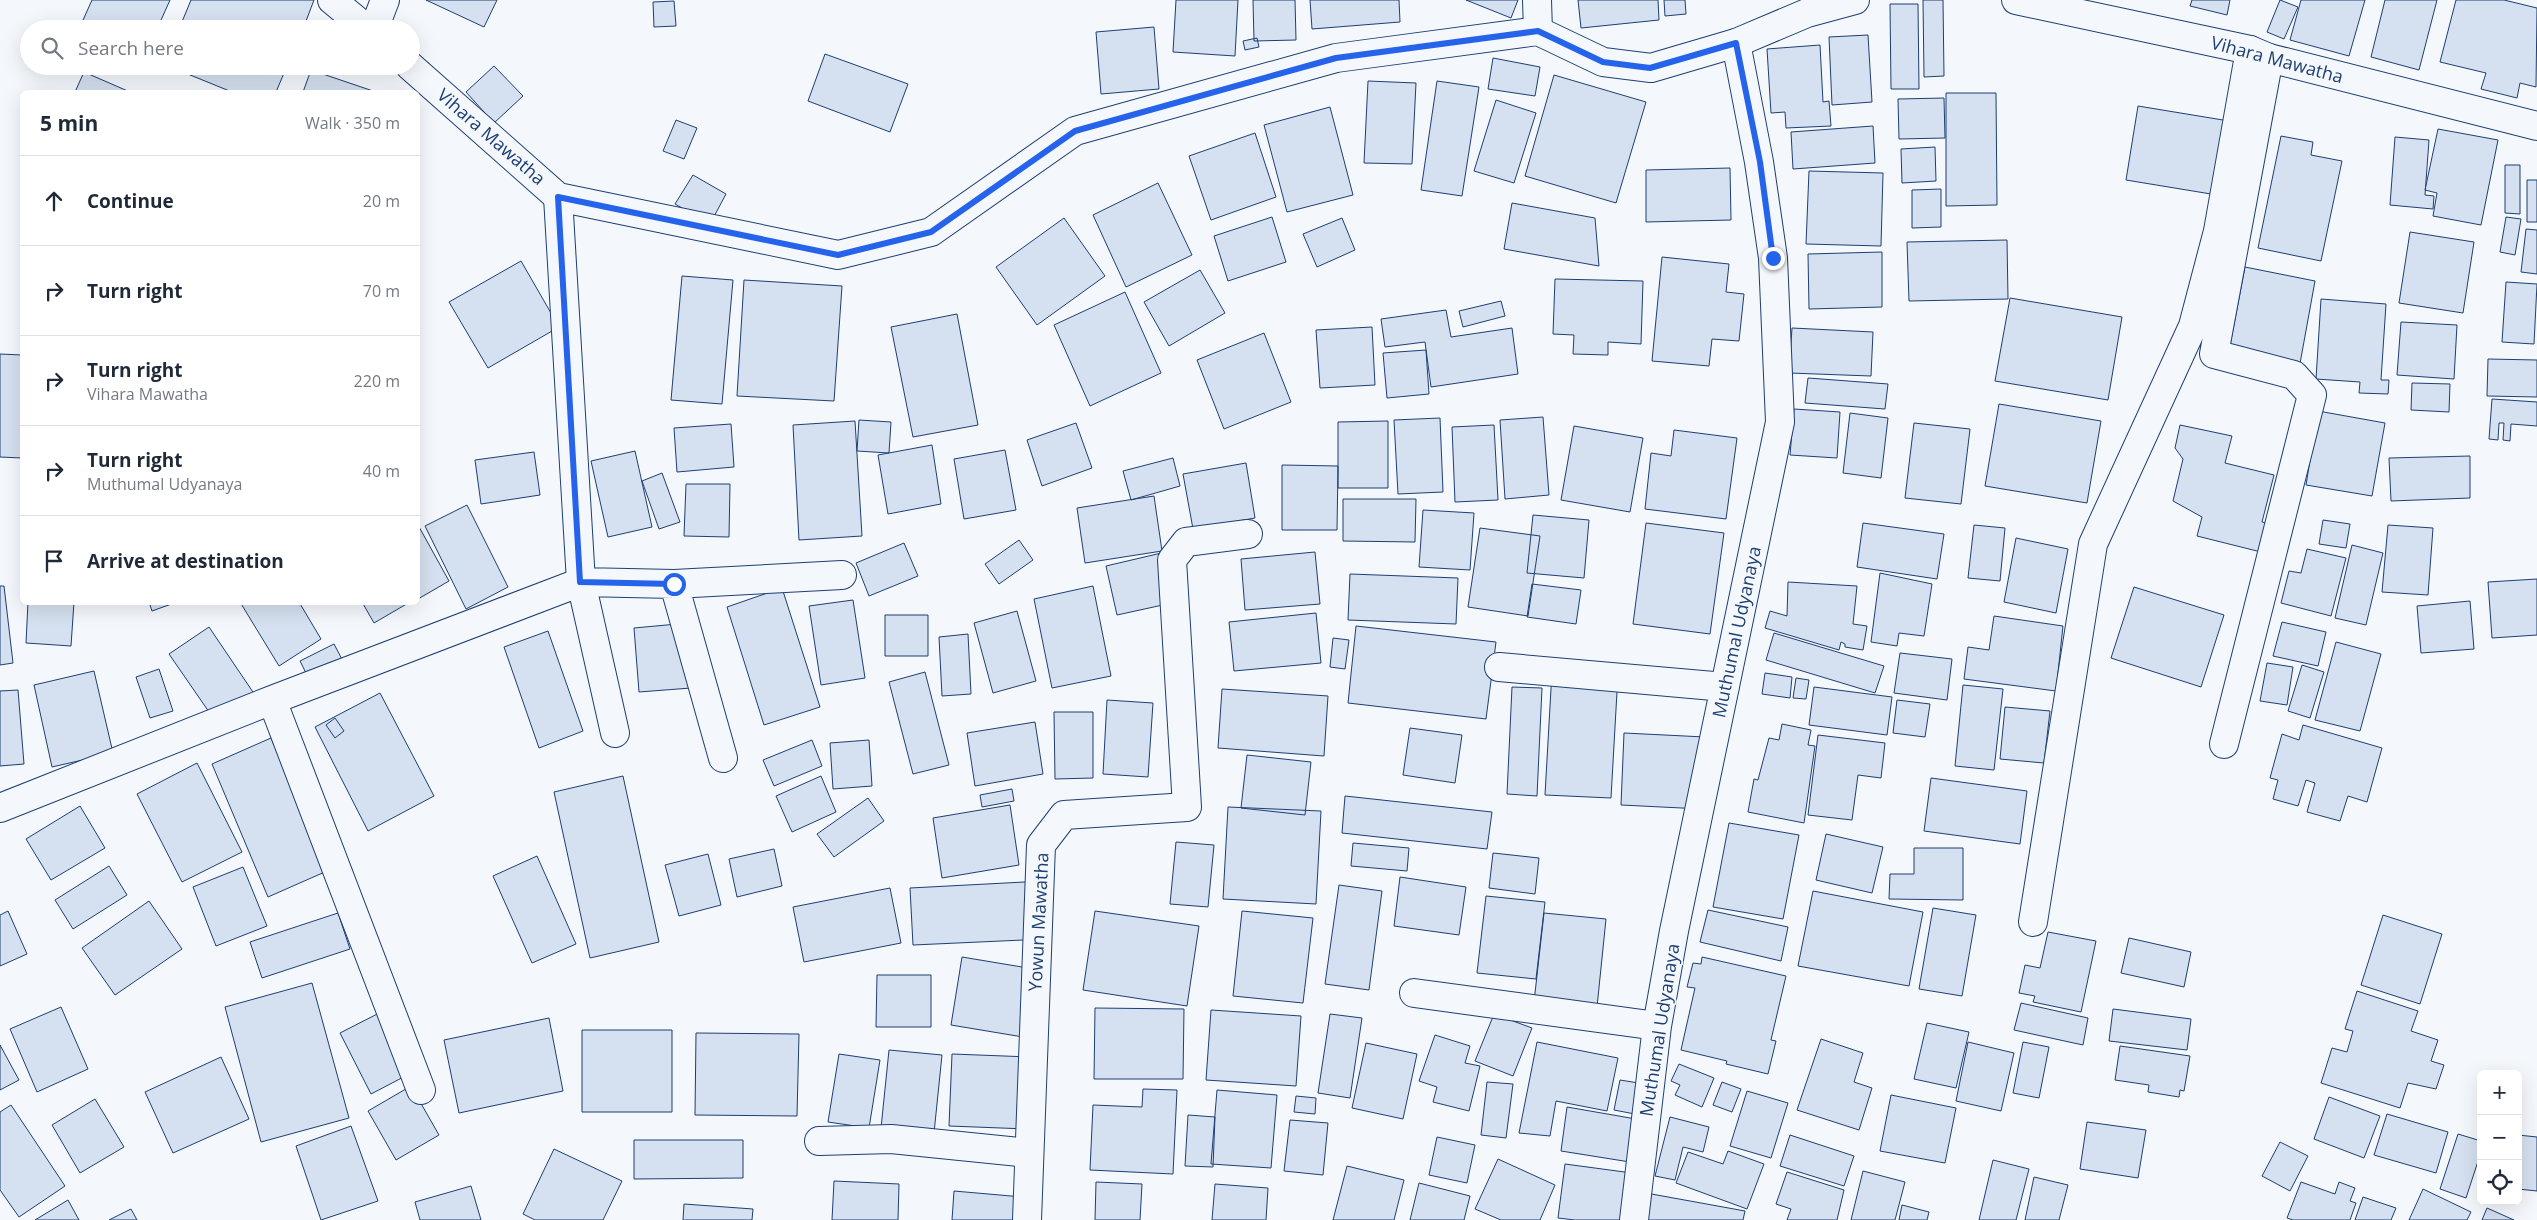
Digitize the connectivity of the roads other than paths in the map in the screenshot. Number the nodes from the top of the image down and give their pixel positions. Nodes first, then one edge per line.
1 (332, 0) edge
2 (385, 0) edge
3 (1537, 0) edge
4 (1855, 0) edge
5 (2016, 0) edge
6 (356, 20) edge
7 (377, 20) edge
8 (1538, 31) junction
9 (1736, 43) junction
10 (2260, 54) junction
11 (420, 75) edge
12 (2537, 126) edge
13 (558, 197) junction
14 (1248, 534) dead end
15 (842, 575) dead end
16 (580, 582) junction
17 (674, 584) junction
18 (1499, 667) dead end
19 (1725, 687) junction
20 (272, 700) junction
21 (615, 733) dead end
22 (2224, 744) dead end
23 (723, 758) dead end
24 (0, 808) edge
25 (2033, 922) dead end
26 (1414, 993) dead end
27 (1657, 1026) junction
28 (421, 1090) dead end
29 (819, 1141) dead end
30 (1029, 1153) junction
31 (1027, 1220) edge
32 (1634, 1220) edge

1 - 6 street
2 - 7 street
3 - 8 street
4 - 9 street
5 - 10 street, Vihara Mawatha
8 - 9 street
8 - 13 street, Vihara Mawatha
9 - 19 street, Muthumal Udyanaya
10 - 12 street, Vihara Mawatha
10 - 22 street
10 - 25 street
11 - 13 street, Vihara Mawatha
13 - 16 street
14 - 30 street, Yowun Mawatha
15 - 17 street
16 - 17 street
16 - 20 street
16 - 21 street
17 - 23 street
18 - 19 street
19 - 27 street, Muthumal Udyanaya
20 - 24 street
20 - 28 street
26 - 27 street
27 - 32 street, Muthumal Udyanaya
29 - 30 street
30 - 31 street, Yowun Mawatha

